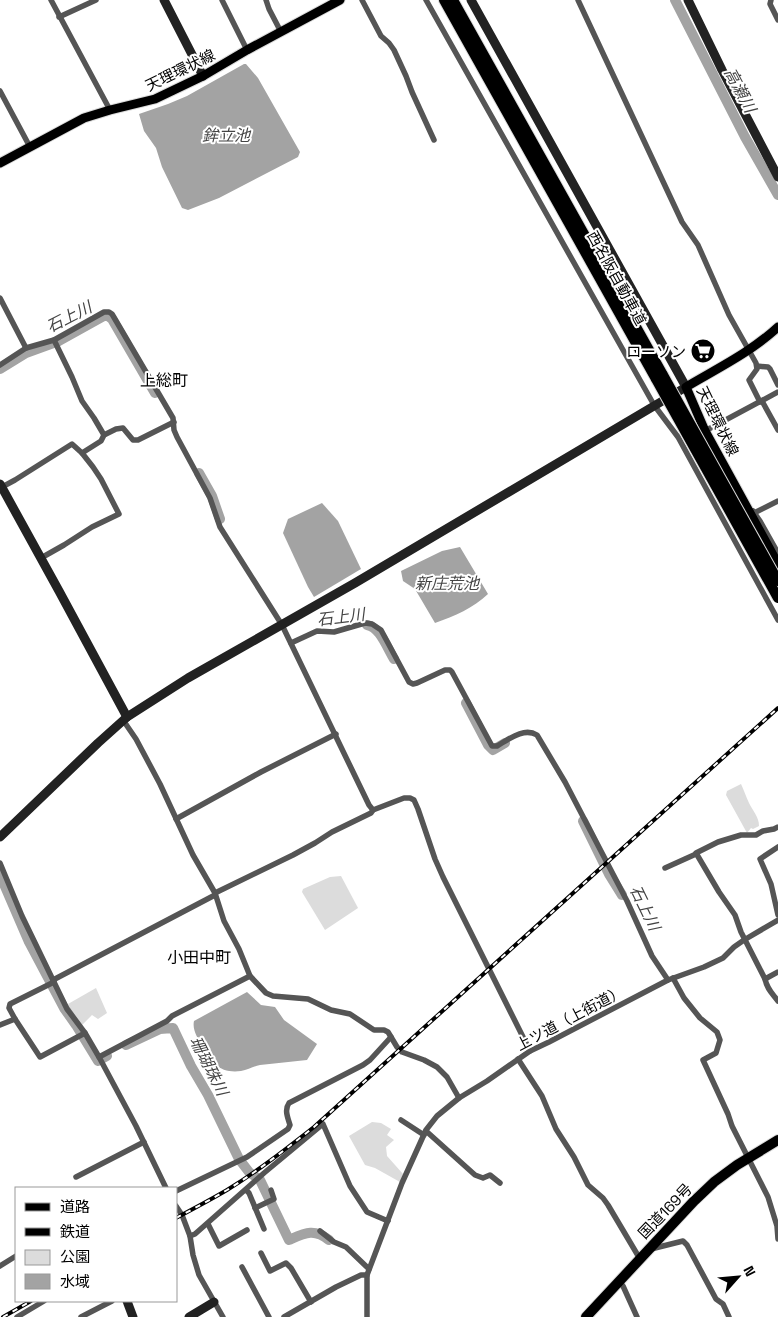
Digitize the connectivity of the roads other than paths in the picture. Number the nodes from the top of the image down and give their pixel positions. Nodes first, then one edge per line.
1 (51, 0) edge
2 (96, 0) edge
3 (164, 0) edge
4 (222, 0) edge
5 (266, 0) edge
6 (340, 0) edge
7 (362, 0) edge
8 (426, 0) edge
9 (444, 0) edge
10 (453, 0) edge
11 (471, 0) edge
12 (578, 0) edge
13 (688, 0) edge
14 (771, 0) edge
15 (59, 17) junction
16 (778, 20) edge
17 (281, 32) junction
18 (247, 50) junction
19 (203, 76) junction
20 (0, 91) edge
21 (110, 110) junction
22 (434, 140) dead end
23 (30, 148) junction
24 (0, 163) edge
25 (778, 177) edge
26 (0, 298) edge
27 (778, 327) edge
28 (55, 342) junction
29 (26, 348) junction
30 (748, 350) junction
31 (0, 365) edge
32 (757, 366) junction
33 (659, 377) junction
34 (778, 385) edge
35 (686, 387) junction
36 (778, 392) edge
37 (761, 401) junction
38 (654, 405) junction
39 (174, 422) junction
40 (778, 430) edge
41 (705, 431) junction
42 (104, 435) junction
43 (82, 453) junction
44 (1, 487) edge
45 (778, 502) edge
46 (752, 514) junction
47 (778, 553) edge
48 (40, 558) junction
49 (778, 564) edge
50 (778, 581) edge
51 (778, 598) edge
52 (778, 620) edge
53 (282, 625) junction
54 (292, 643) junction
55 (125, 719) junction
56 (336, 734) junction
57 (373, 810) junction
58 (176, 819) junction
59 (778, 827) edge
60 (0, 837) edge
61 (778, 848) edge
62 (696, 854) junction
63 (0, 863) edge
64 (665, 868) dead end
65 (215, 894) junction
66 (778, 915) edge
67 (778, 920) edge
68 (744, 940) junction
69 (778, 972) edge
70 (250, 976) junction
71 (765, 978) junction
72 (671, 979) junction
73 (53, 981) junction
74 (778, 1001) edge
75 (15, 1019) junction
76 (0, 1025) edge
77 (85, 1033) junction
78 (391, 1037) junction
79 (530, 1051) junction
80 (99, 1057) junction
81 (518, 1059) junction
82 (459, 1098) junction
83 (401, 1120) dead end
84 (425, 1133) junction
85 (778, 1140) edge
86 (144, 1142) junction
87 (748, 1157) junction
88 (76, 1177) dead end
89 (500, 1183) dead end
90 (166, 1187) edge
91 (178, 1190) edge
92 (246, 1190) junction
93 (271, 1190) dead end
94 (255, 1208) junction
95 (178, 1210) edge
96 (184, 1220) junction
97 (388, 1221) junction
98 (178, 1223) edge
99 (208, 1224) junction
100 (264, 1229) dead end
101 (247, 1230) dead end
102 (320, 1231) dead end
103 (190, 1236) junction
104 (778, 1239) edge
105 (649, 1250) junction
106 (261, 1253) dead end
107 (15, 1257) edge
108 (640, 1259) junction
109 (0, 1266) edge
110 (242, 1267) dead end
111 (368, 1272) junction
112 (618, 1282) junction
113 (42, 1302) edge
114 (110, 1302) edge
115 (127, 1302) edge
116 (214, 1302) junction
117 (311, 1302) junction
118 (17, 1317) edge
119 (82, 1317) edge
120 (133, 1317) edge
121 (189, 1317) edge
122 (223, 1317) edge
123 (269, 1317) edge
124 (284, 1317) edge
125 (367, 1317) edge
126 (586, 1317) edge
127 (637, 1317) edge
128 (730, 1317) edge

1 - 15 street
2 - 15 street
3 - 19 street
4 - 18 street
5 - 17 street
6 - 17 main road, 天理環状線
7 - 22 street
8 - 38 street
9 - 33 highway, 西名阪自動車道
10 - 33 highway, 西名阪自動車道
11 - 35 street
12 - 30 street
13 - 25 street
14 - 16 street
15 - 21 street
17 - 18 main road, 天理環状線
18 - 19 main road, 天理環状線
19 - 21 main road, 天理環状線
20 - 23 street
21 - 23 main road, 天理環状線
23 - 24 main road, 天理環状線
26 - 29 street
27 - 30 main road, 天理環状線
28 - 29 street
28 - 39 street
28 - 42 street
29 - 31 street
30 - 32 street
30 - 35 main road, 天理環状線
32 - 34 street
32 - 37 street
33 - 50 highway, 西名阪自動車道, bridge
33 - 51 highway, 西名阪自動車道, bridge
35 - 38 street
35 - 41 main road, 天理環状線
36 - 37 street
37 - 40 street
37 - 41 street
38 - 52 street
38 - 53 street
39 - 42 street
39 - 53 street
41 - 46 main road, 天理環状線
42 - 43 street
43 - 44 street
43 - 48 street
44 - 48 street
45 - 46 street
46 - 47 street
46 - 49 main road, 天理環状線
48 - 55 street
53 - 54 street
53 - 55 street
54 - 56 street
54 - 72 street
55 - 58 street
55 - 60 street
56 - 57 street
56 - 58 street
57 - 65 street
57 - 79 street
58 - 65 street
59 - 62 street
61 - 66 street
62 - 64 street
62 - 68 street
63 - 73 street
65 - 70 street
65 - 73 street
67 - 68 street, 上ツ道（上街道）
68 - 71 street
68 - 72 street, 上ツ道（上街道）
69 - 71 street
70 - 78 street
70 - 80 street
71 - 74 street
72 - 79 street, 上ツ道（上街道）
72 - 87 street
73 - 75 street
73 - 77 street
75 - 76 street
75 - 77 street
77 - 80 street
78 - 82 street
78 - 91 street
79 - 81 street, 上ツ道（上街道）
80 - 86 street
81 - 82 street, 上ツ道（上街道）
81 - 108 street
82 - 84 street, 上ツ道（上街道）
83 - 84 street
84 - 89 street
84 - 97 street, 上ツ道（上街道）
85 - 87 highway, 国道169号
86 - 88 street
86 - 90 street
87 - 104 street
87 - 105 highway, 国道169号
92 - 94 street
92 - 97 street
92 - 99 street
93 - 94 street
94 - 100 street
95 - 96 street
96 - 98 street
96 - 103 street
97 - 111 street, 上ツ道（上街道）
99 - 101 street
99 - 103 street
102 - 111 street
103 - 116 street
105 - 108 highway, 国道169号
105 - 128 street
106 - 117 street
107 - 109 street
108 - 112 highway, 国道169号
110 - 123 street
111 - 117 street
111 - 125 street, 上ツ道（上街道）
112 - 126 highway, 国道169号
112 - 127 street
113 - 118 street
114 - 119 street
115 - 120 street
116 - 121 street
116 - 122 street
117 - 124 street

